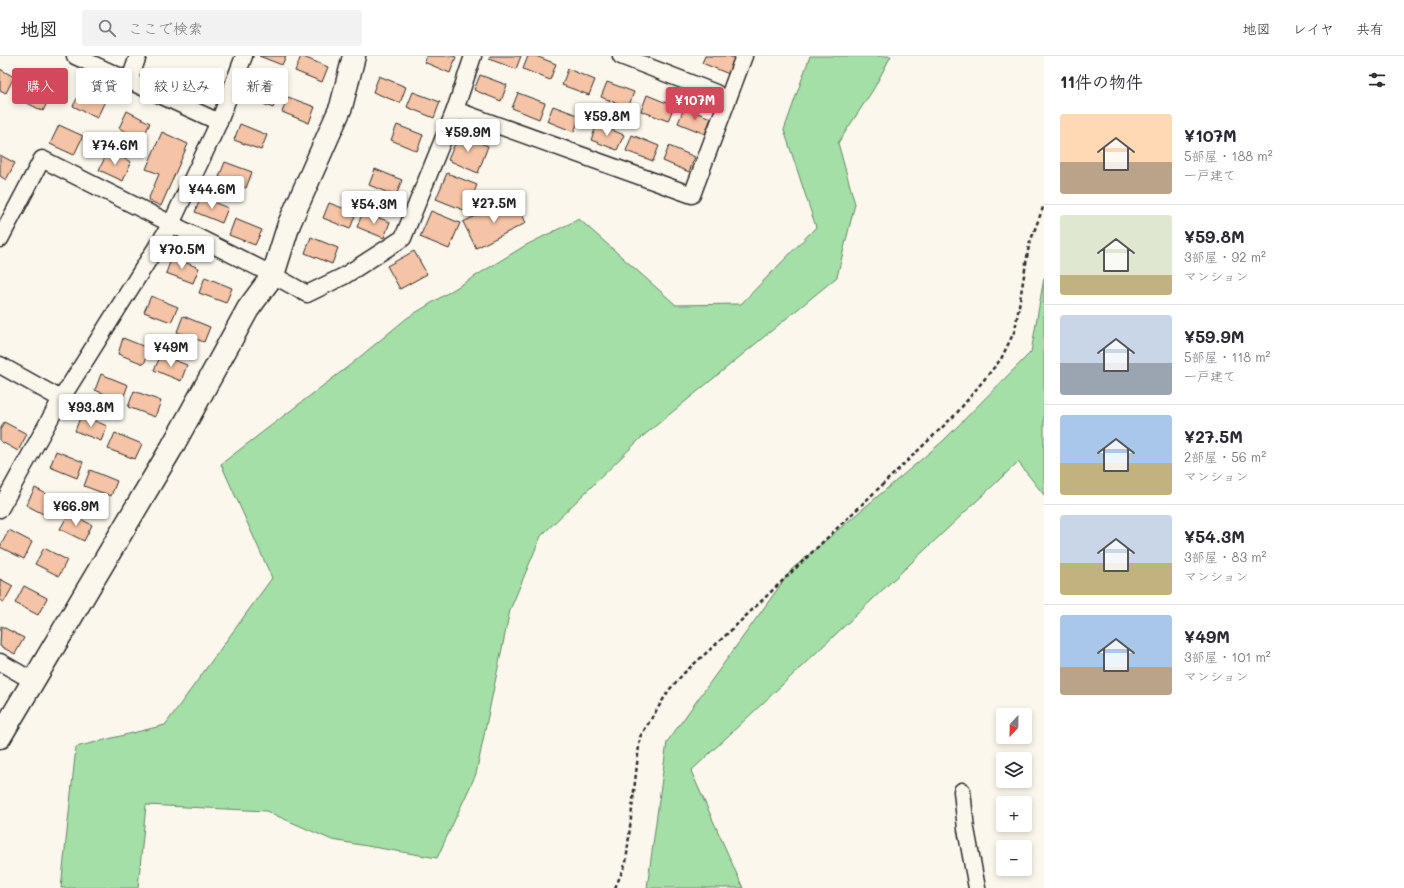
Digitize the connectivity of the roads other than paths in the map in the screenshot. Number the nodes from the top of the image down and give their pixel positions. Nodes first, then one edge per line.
1 (75, 56) edge
2 (138, 56) edge
3 (244, 56) edge
4 (354, 56) edge
5 (473, 56) edge
6 (621, 56) edge
7 (744, 56) edge
8 (100, 68) edge
9 (132, 73) edge
10 (132, 83) edge
11 (716, 93) dead end
12 (455, 110) junction
13 (219, 122) junction
14 (171, 224) junction
15 (0, 239) edge
16 (273, 275) junction
17 (0, 365) edge
18 (61, 399) junction
19 (0, 509) edge
20 (0, 662) edge
21 (33, 681) junction
22 (0, 737) edge
23 (962, 791) dead end
24 (978, 888) edge

1 - 8 street
2 - 9 street
3 - 13 street
4 - 16 street
5 - 12 street
6 - 11 street
7 - 12 street
10 - 13 street
12 - 16 street
13 - 14 street
14 - 15 street
14 - 16 street
14 - 18 street
16 - 21 street
17 - 18 street
18 - 19 street
20 - 21 street
21 - 22 street
23 - 24 street

